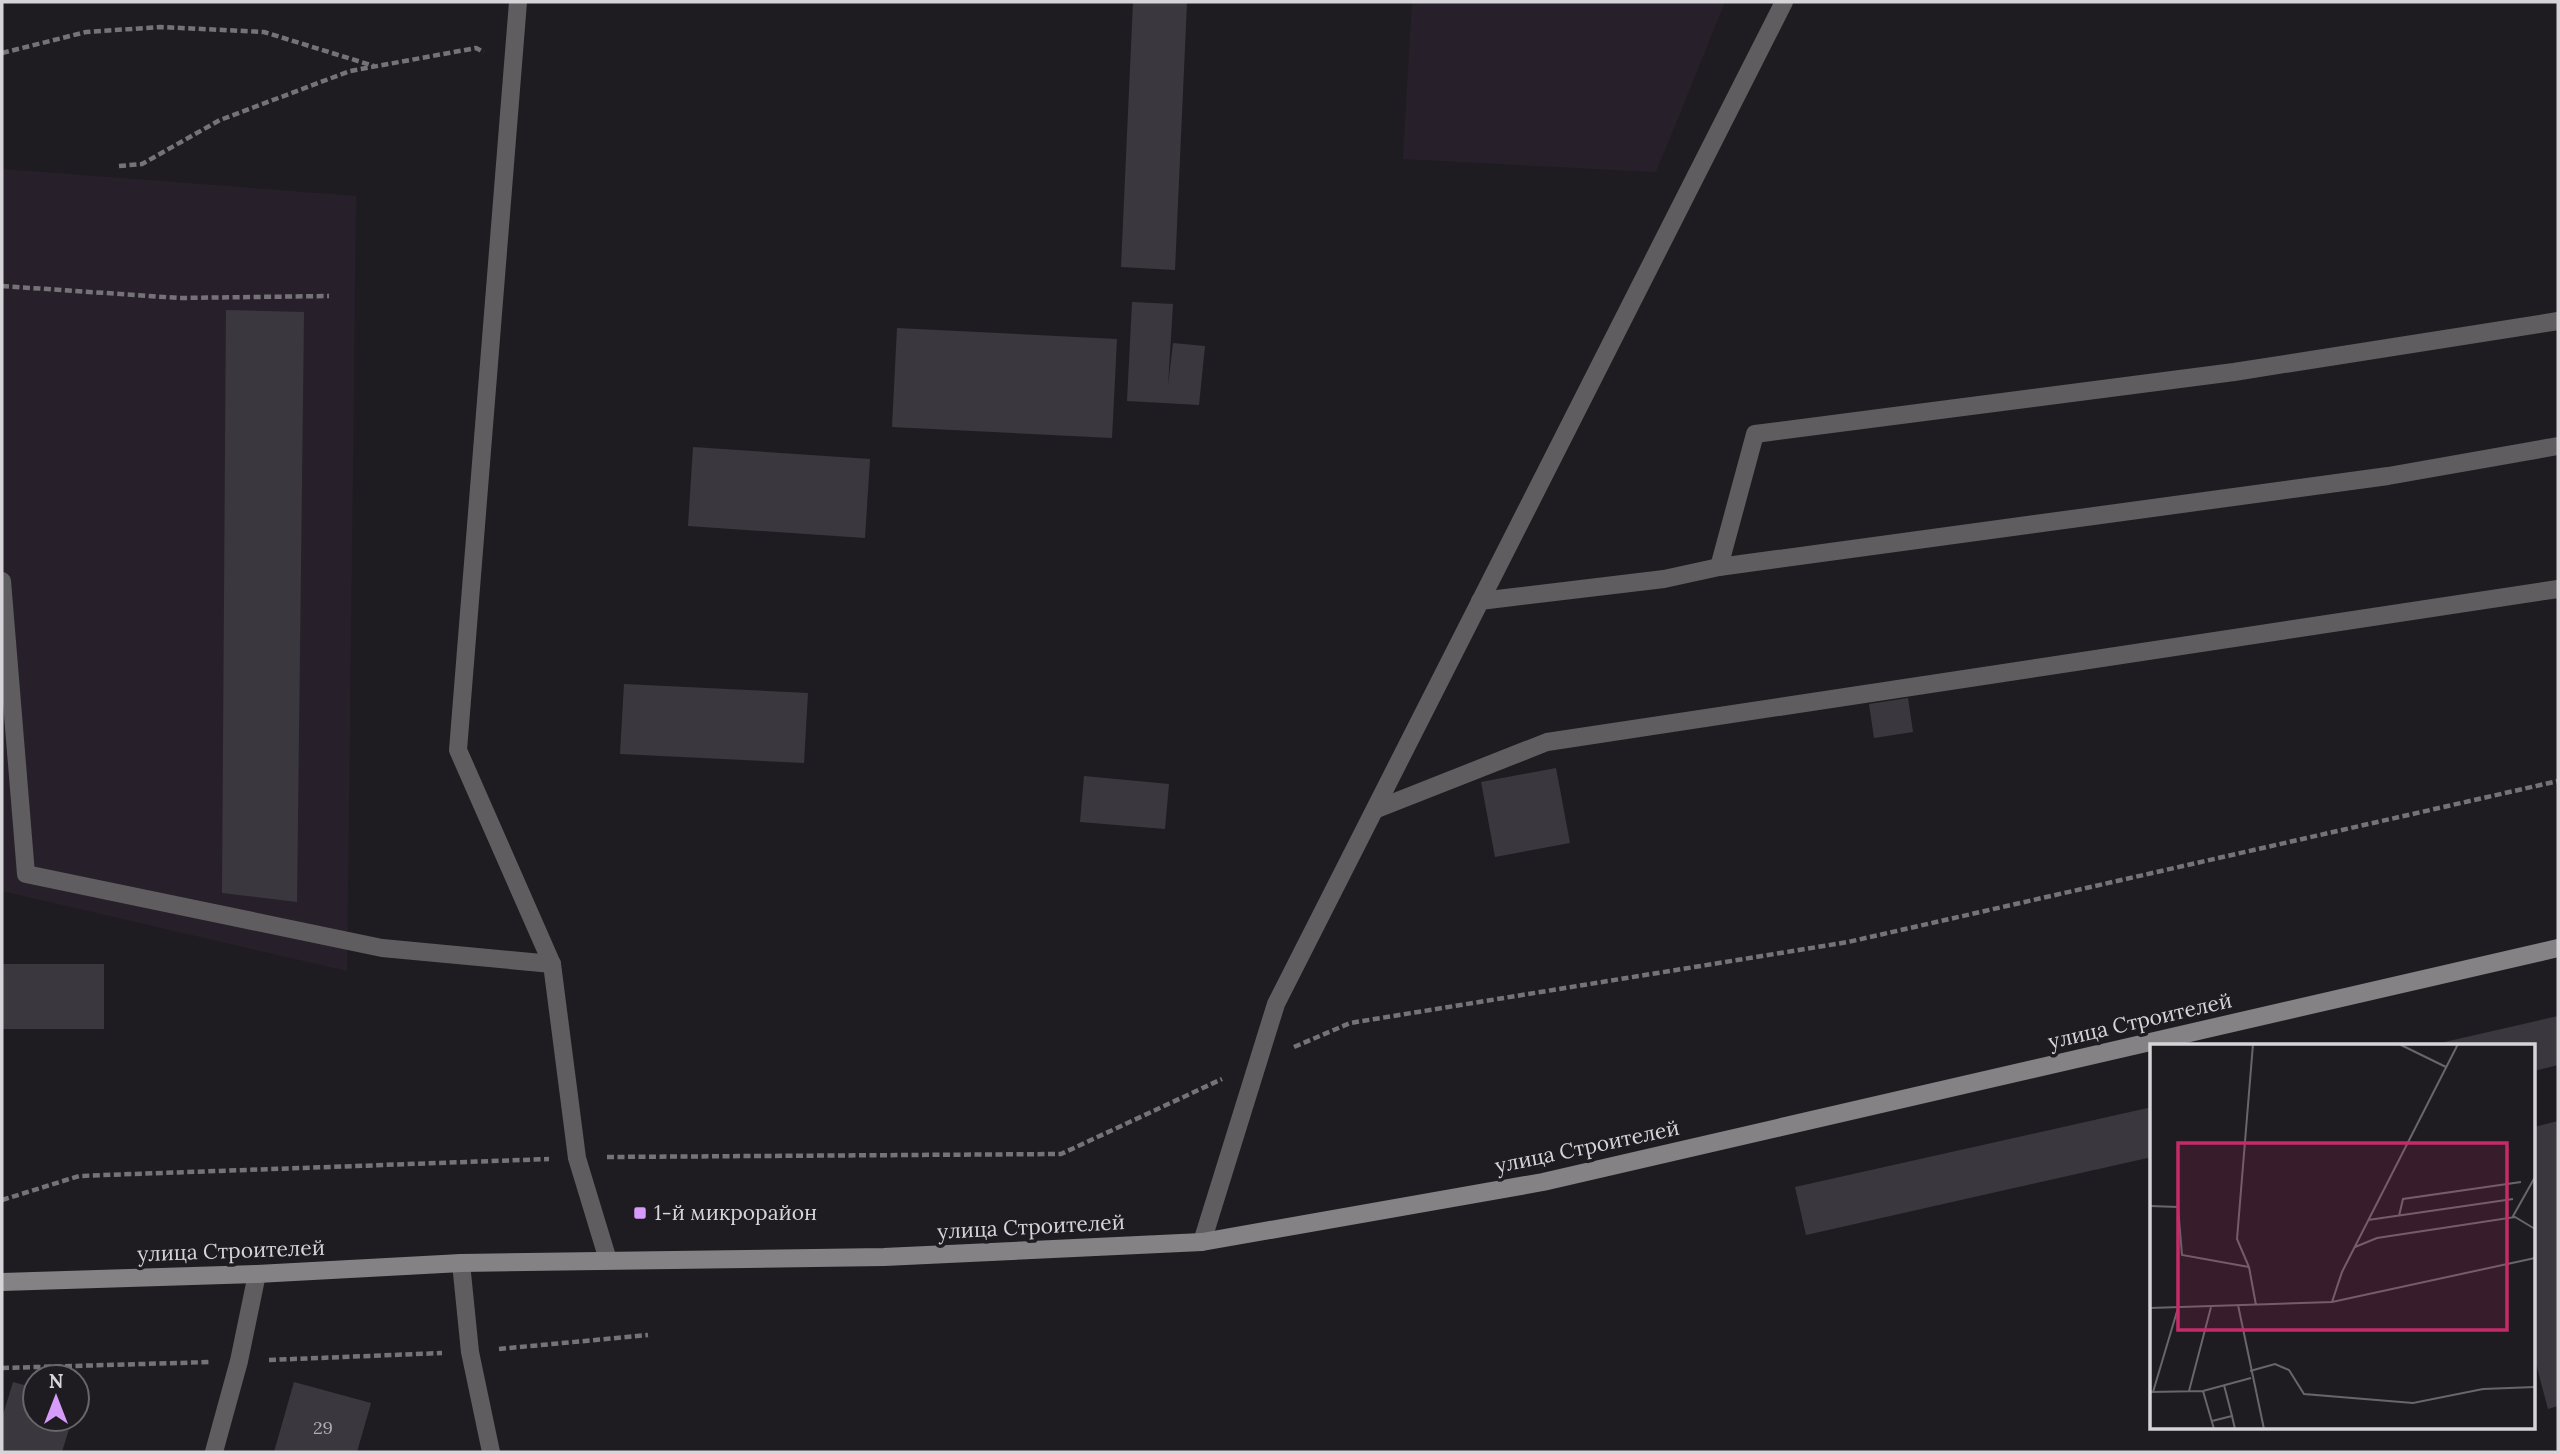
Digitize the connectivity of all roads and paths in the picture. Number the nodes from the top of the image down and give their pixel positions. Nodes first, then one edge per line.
1 (518, 2) edge
2 (1784, 2) edge
3 (2, 53) edge
4 (377, 66) junction
5 (513, 68) junction
6 (119, 166) dead end
7 (2, 286) edge
8 (329, 296) dead end
9 (2558, 321) edge
10 (2558, 446) edge
11 (1719, 566) junction
12 (2, 581) edge
13 (2558, 589) edge
14 (1480, 601) junction
15 (2558, 781) edge
16 (1377, 808) junction
17 (2558, 948) edge
18 (552, 964) junction
19 (1258, 1062) junction
20 (577, 1158) junction
21 (2, 1200) edge
22 (1202, 1242) junction
23 (608, 1260) junction
24 (461, 1263) junction
25 (257, 1274) junction
26 (2, 1282) edge
27 (648, 1335) dead end
28 (470, 1352) junction
29 (239, 1361) junction
30 (2, 1368) edge
31 (214, 1452) edge
32 (491, 1452) edge

1 - 5 street
2 - 14 street
3 - 4 path
4 - 5 path
4 - 6 path
5 - 18 street
7 - 8 path
9 - 11 street
10 - 11 street
11 - 14 street
12 - 18 street
13 - 16 street
14 - 16 street
15 - 19 path
16 - 19 street
17 - 22 street, улица Строителей
18 - 20 street
19 - 20 path
19 - 22 street
20 - 21 path
20 - 23 street
22 - 23 street, улица Строителей
23 - 24 street, улица Строителей
24 - 25 street, улица Строителей
24 - 28 street
25 - 26 street, улица Строителей
25 - 29 street
27 - 28 path
28 - 29 path
28 - 32 street
29 - 30 path
29 - 31 street

